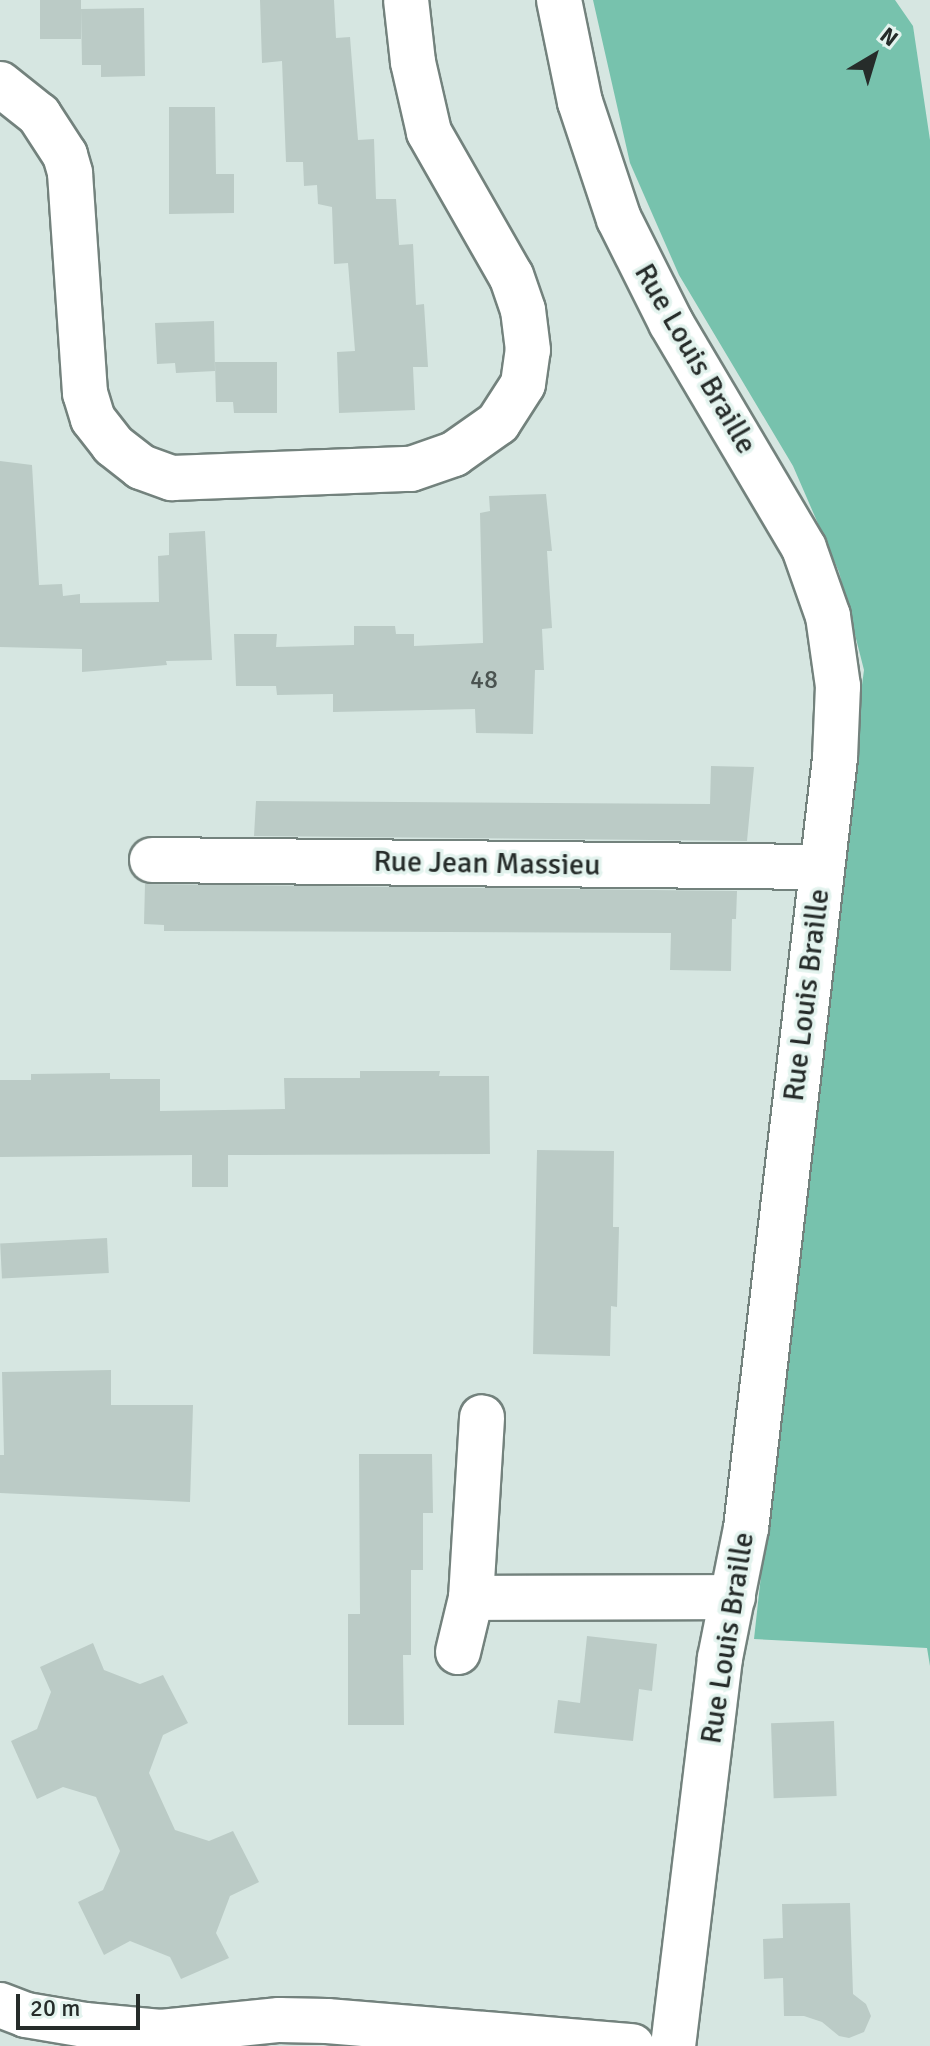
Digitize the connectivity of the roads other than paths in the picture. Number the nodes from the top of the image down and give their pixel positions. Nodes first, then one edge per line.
1 (406, 0) edge
2 (559, 0) edge
3 (0, 84) edge
4 (152, 860) dead end
5 (822, 867) junction
6 (482, 1417) dead end
7 (733, 1597) junction
8 (471, 1598) junction
9 (458, 1652) dead end
10 (0, 2005) edge
11 (632, 2046) edge
12 (673, 2046) edge

1 - 3 street
2 - 5 street, Rue Louis Braille
4 - 5 street, Rue Jean Massieu
5 - 7 street, Rue Louis Braille
6 - 8 street
7 - 8 street
7 - 12 street, Rue Louis Braille
8 - 9 street
10 - 11 street

